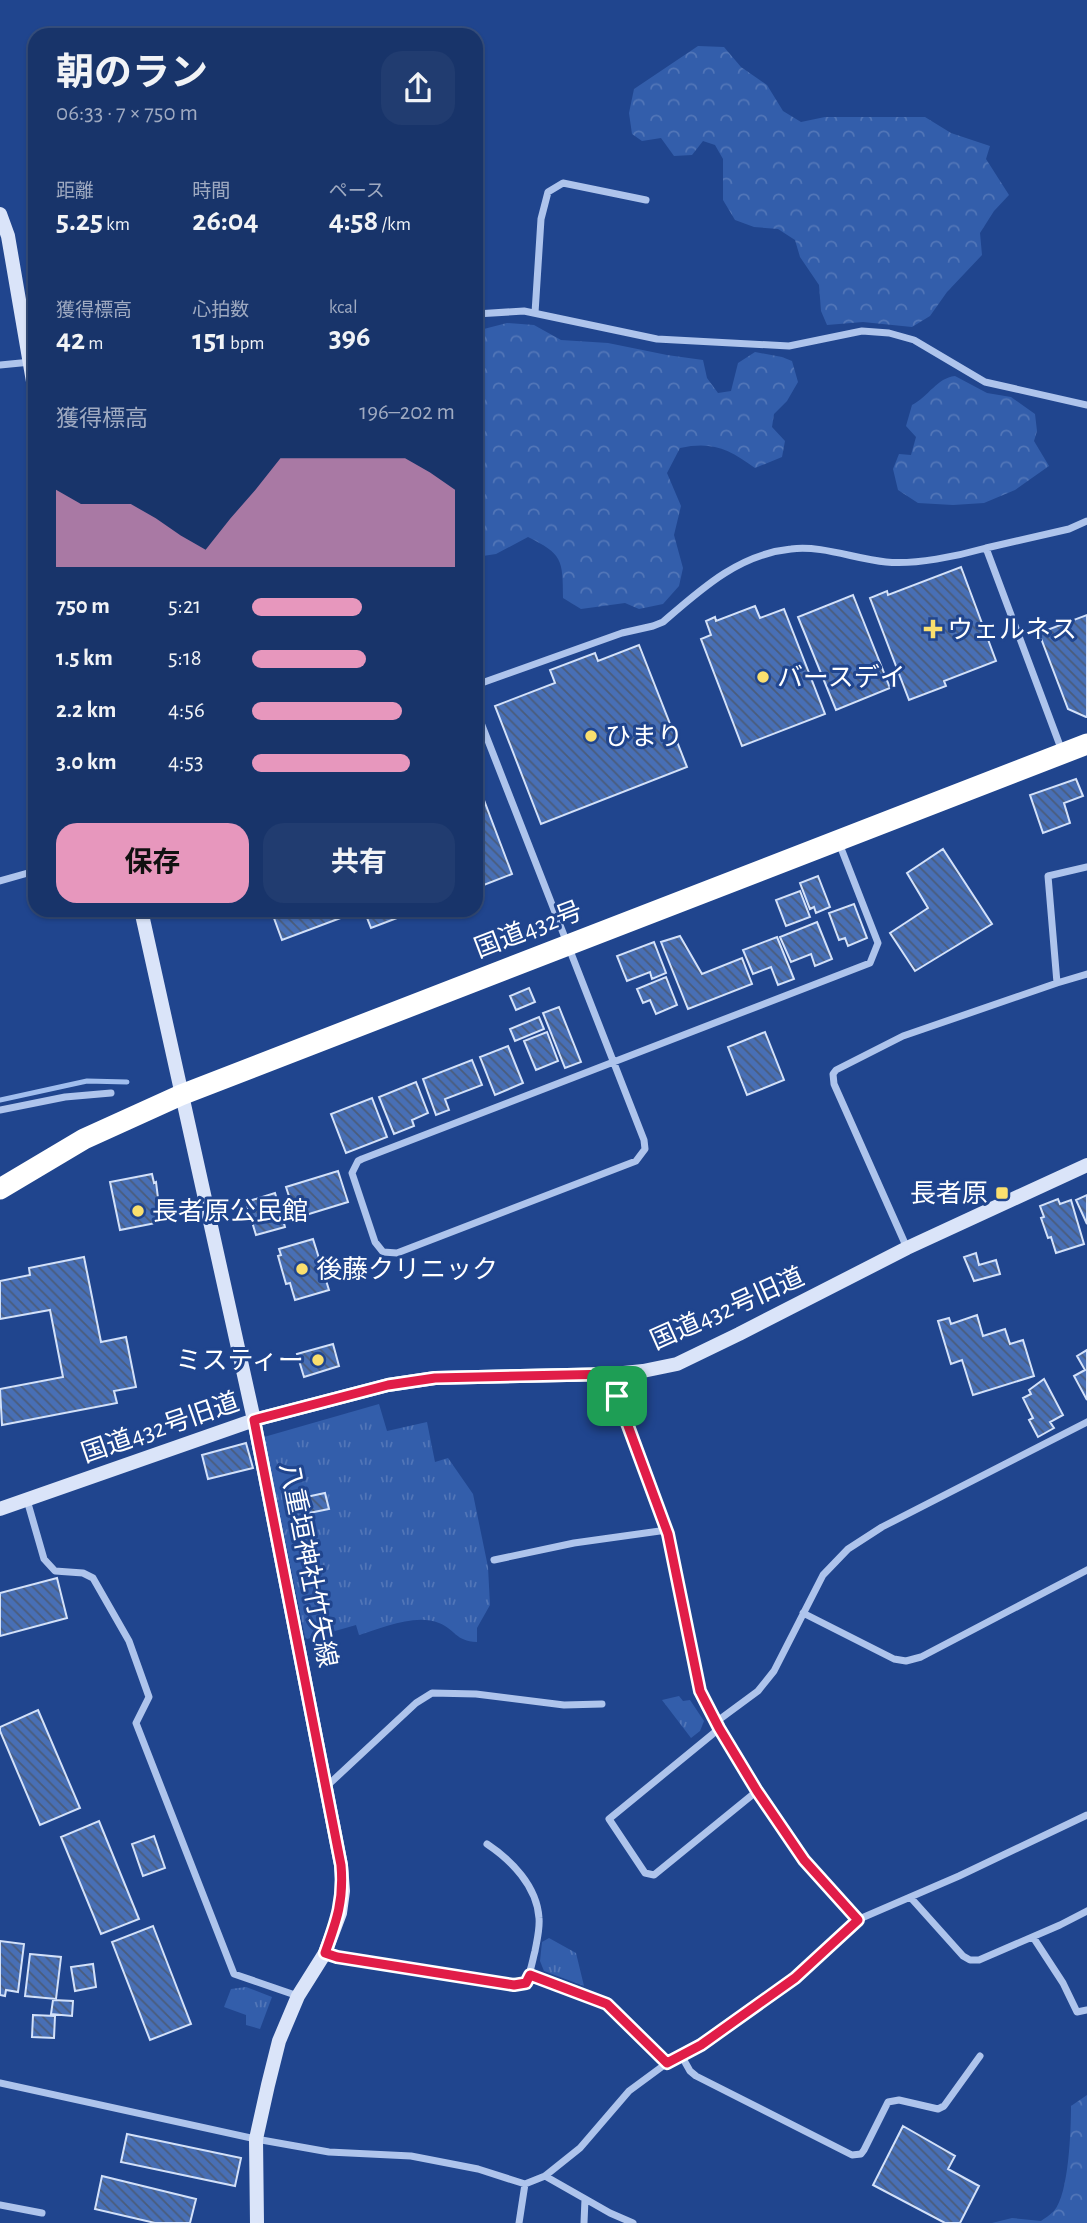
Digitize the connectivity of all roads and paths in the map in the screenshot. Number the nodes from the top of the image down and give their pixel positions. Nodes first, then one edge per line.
1 (646, 200) dead end
2 (0, 214) edge
3 (535, 313) junction
4 (483, 314) edge
5 (28, 340) edge
6 (28, 362) edge
7 (0, 365) edge
8 (1087, 405) edge
9 (1087, 521) edge
10 (986, 548) junction
11 (483, 683) edge
12 (483, 728) edge
13 (1087, 744) edge
14 (1063, 753) junction
15 (838, 839) junction
16 (1087, 867) edge
17 (28, 873) edge
18 (0, 881) edge
19 (143, 917) edge
20 (567, 944) junction
21 (1087, 974) edge
22 (1057, 983) junction
23 (614, 1062) junction
24 (110, 1093) dead end
25 (181, 1095) junction
26 (0, 1110) edge
27 (1087, 1164) edge
28 (0, 1189) edge
29 (907, 1248) junction
30 (614, 1374) junction
31 (254, 1420) junction
32 (1087, 1422) edge
33 (27, 1500) junction
34 (0, 1509) edge
35 (667, 1530) junction
36 (494, 1560) dead end
37 (1087, 1570) edge
38 (803, 1613) junction
39 (602, 1704) dead end
40 (718, 1725) junction
41 (327, 1786) junction
42 (757, 1791) junction
43 (1087, 1815) edge
44 (486, 1844) dead end
45 (911, 1898) junction
46 (1087, 1911) edge
47 (858, 1920) junction
48 (1033, 1937) junction
49 (325, 1953) junction
50 (530, 1975) junction
51 (298, 1996) junction
52 (1087, 2010) edge
53 (681, 2055) junction
54 (979, 2056) dead end
55 (667, 2063) junction
56 (0, 2083) edge
57 (256, 2139) junction
58 (545, 2176) junction
59 (525, 2184) junction
60 (585, 2199) junction
61 (0, 2205) edge
62 (42, 2213) dead end
63 (257, 2223) edge
64 (519, 2223) edge
65 (584, 2223) edge
66 (633, 2223) edge

1 - 3 street
2 - 5 main road
3 - 4 street
3 - 8 street
6 - 7 street
9 - 10 street
10 - 11 street
10 - 14 street
12 - 20 street
13 - 14 highway, 国道432号
14 - 15 highway, 国道432号
15 - 20 highway, 国道432号
15 - 23 street
16 - 22 street
17 - 18 street
19 - 25 main road, 八重垣神社竹矢線
20 - 23 street
20 - 25 highway, 国道432号
21 - 22 street
22 - 29 street
23 - 23 street
24 - 26 street
25 - 28 highway, 国道432号
25 - 31 main road, 八重垣神社竹矢線
27 - 29 main road, 国道432号旧道
29 - 30 main road, 国道432号旧道
30 - 31 main road, 国道432号旧道
30 - 35 street
31 - 33 main road, 国道432号旧道
31 - 41 main road, 八重垣神社竹矢線
32 - 38 street
33 - 34 main road, 国道432号旧道
33 - 51 street
35 - 36 street
35 - 40 street
37 - 38 street
38 - 40 street
39 - 41 street
40 - 42 street
40 - 42 street
41 - 49 main road, 八重垣神社竹矢線
42 - 47 street
43 - 45 street
44 - 50 street
45 - 47 street
45 - 48 street
46 - 48 street
47 - 53 street
48 - 52 street
49 - 50 street
49 - 51 main road, 八重垣神社竹矢線
50 - 55 street
51 - 57 main road, 八重垣神社竹矢線
53 - 54 street
53 - 55 street
55 - 58 street
56 - 57 street
57 - 59 street
57 - 63 main road, 八重垣神社竹矢線
58 - 59 street
58 - 60 street
59 - 64 street
60 - 65 street
60 - 66 street
61 - 62 street

